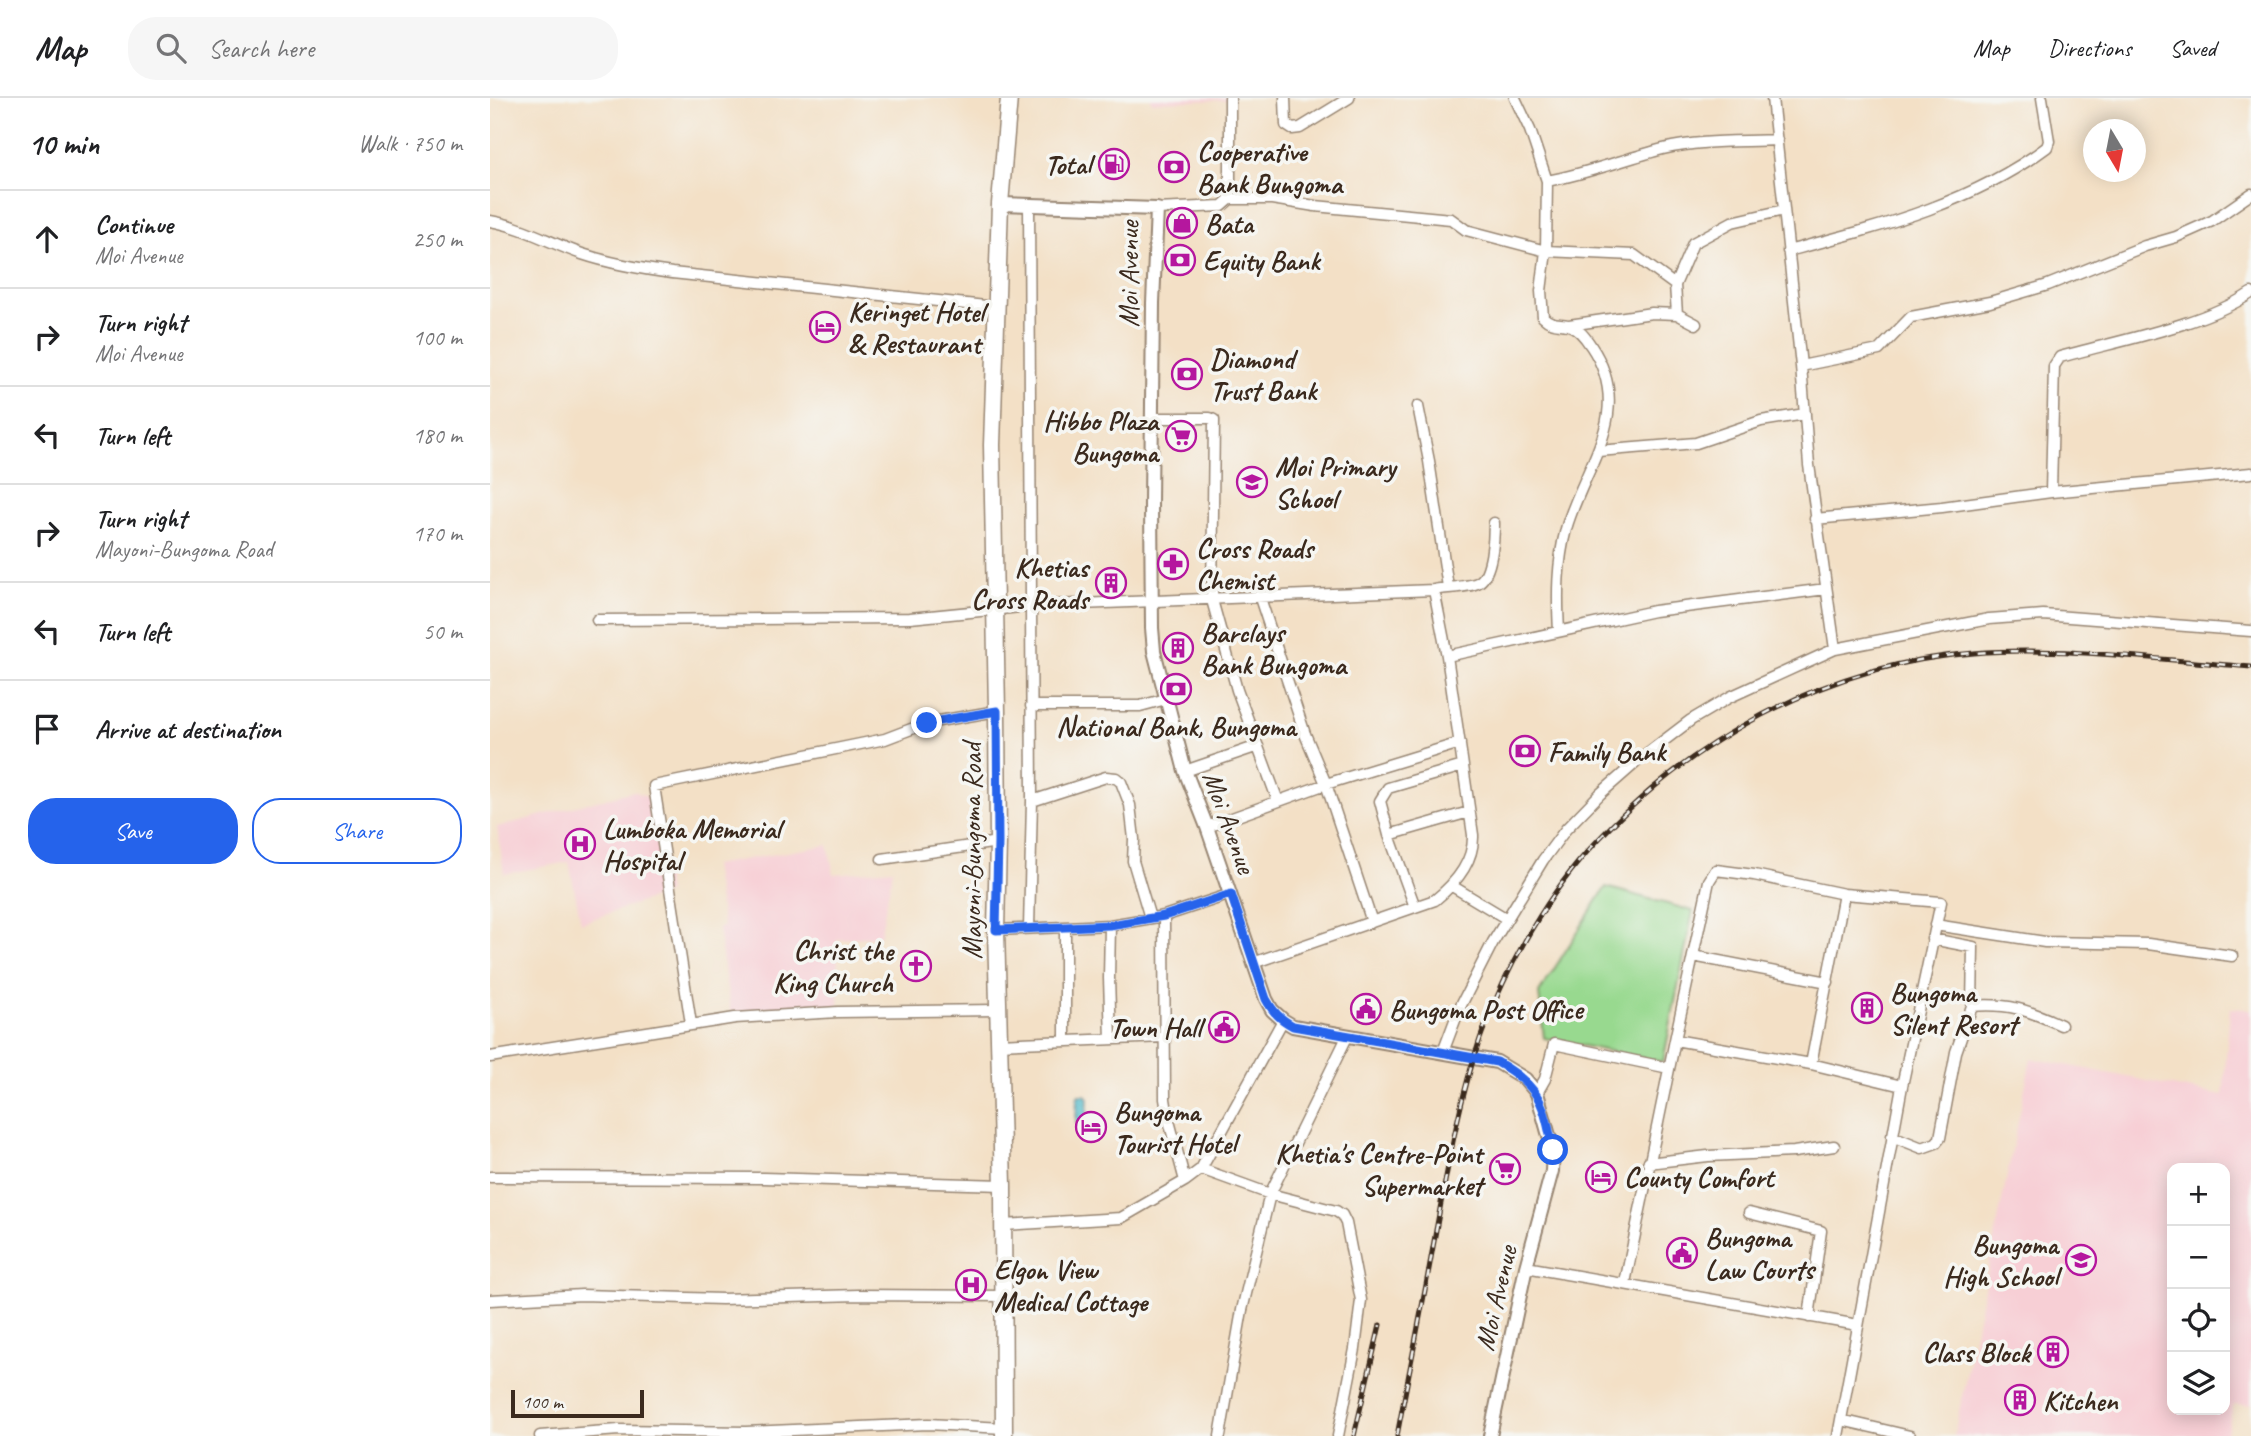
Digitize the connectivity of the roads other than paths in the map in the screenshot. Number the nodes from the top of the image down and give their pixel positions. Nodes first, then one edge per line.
1 (1009, 98) edge
2 (1230, 98) edge
3 (1285, 98) edge
4 (1349, 98) edge
5 (1515, 98) edge
6 (1772, 98) edge
7 (2042, 98) edge
8 (1777, 140) junction
9 (1547, 181) junction
10 (2251, 194) edge
11 (1230, 199) junction
12 (1000, 204) junction
13 (1029, 205) junction
14 (1157, 209) junction
15 (1784, 210) junction
16 (490, 221) edge
17 (1546, 251) junction
18 (1788, 251) junction
19 (1675, 285) junction
20 (2251, 293) edge
21 (995, 307) junction
22 (1677, 314) junction
23 (1696, 324) dead end
24 (1569, 325) junction
25 (1801, 366) junction
26 (1418, 407) dead end
27 (1805, 414) junction
28 (1152, 418) junction
29 (1598, 451) junction
30 (2251, 473) edge
31 (2052, 492) junction
32 (1815, 519) junction
33 (1494, 523) dead end
34 (1448, 587) junction
35 (1826, 589) junction
36 (1434, 590) junction
37 (1260, 598) junction
38 (1213, 600) junction
39 (1152, 602) junction
40 (1030, 606) junction
41 (995, 610) junction
42 (597, 620) dead end
43 (1559, 631) junction
44 (2251, 631) edge
45 (1835, 649) junction
46 (1447, 656) junction
47 (1166, 699) junction
48 (1031, 706) junction
49 (997, 711) junction
50 (1460, 743) junction
51 (1258, 746) junction
52 (1463, 766) junction
53 (1185, 771) junction
54 (1326, 784) junction
55 (1032, 801) junction
56 (1278, 801) junction
57 (1469, 812) junction
58 (1208, 827) junction
59 (1389, 835) junction
60 (998, 842) junction
61 (882, 859) dead end
62 (1452, 886) junction
63 (1231, 894) junction
64 (1844, 894) junction
65 (1415, 907) junction
66 (1164, 916) junction
67 (1150, 918) junction
68 (1507, 919) junction
69 (1372, 922) junction
70 (1110, 925) junction
71 (1935, 925) junction
72 (1029, 928) junction
73 (1065, 928) junction
74 (996, 930) junction
75 (1932, 939) junction
76 (1693, 956) junction
77 (2232, 956) dead end
78 (1253, 963) junction
79 (1828, 982) junction
80 (1972, 1006) junction
81 (997, 1010) junction
82 (1283, 1020) junction
83 (691, 1024) junction
84 (2061, 1025) dead end
85 (1348, 1035) junction
86 (1164, 1037) junction
87 (1111, 1039) junction
88 (1065, 1040) junction
89 (1675, 1040) junction
90 (999, 1044) junction
91 (1443, 1052) junction
92 (490, 1057) edge
93 (1811, 1064) junction
94 (1669, 1068) junction
95 (1902, 1086) junction
96 (1537, 1093) junction
97 (1892, 1136) junction
98 (1834, 1146) dead end
99 (1648, 1163) junction
100 (1201, 1169) junction
101 (490, 1177) edge
102 (1185, 1181) junction
103 (1003, 1185) junction
104 (1269, 1194) junction
105 (1749, 1213) dead end
106 (1003, 1225) junction
107 (1526, 1267) junction
108 (1625, 1283) junction
109 (1004, 1296) junction
110 (490, 1300) edge
111 (1809, 1317) junction
112 (1858, 1325) junction
113 (1841, 1420) junction
114 (928, 1424) junction
115 (1004, 1432) edge
116 (566, 1435) edge
117 (540, 1436) edge
118 (928, 1436) edge
119 (1220, 1436) edge
120 (1338, 1436) edge
121 (1490, 1436) edge
122 (1838, 1436) edge
123 (1910, 1436) edge

1 - 12 main road, Mayoni-Bungoma Road
2 - 11 street
3 - 4 street
5 - 9 street
6 - 8 street
7 - 18 street
8 - 9 street
8 - 15 street
9 - 17 street
10 - 25 street
11 - 14 street
11 - 17 street
12 - 13 street, Moi Avenue
12 - 21 main road, Mayoni-Bungoma Road
13 - 14 street, Moi Avenue
13 - 40 street
14 - 28 street, Moi Avenue
15 - 18 street
15 - 19 street
16 - 21 street
17 - 19 street
17 - 24 street
18 - 25 street
19 - 22 street
20 - 31 street
21 - 41 main road, Mayoni-Bungoma Road
22 - 23 street
22 - 24 street
24 - 29 street
25 - 27 street
26 - 34 street
27 - 29 street
27 - 32 street
28 - 38 street
28 - 39 street, Moi Avenue
29 - 43 street
30 - 31 street
31 - 32 street
32 - 35 street
33 - 34 street
34 - 36 street
35 - 43 street
35 - 45 street
36 - 37 street
36 - 46 street
37 - 38 street
37 - 54 street
38 - 39 street
38 - 51 street
39 - 40 street
39 - 47 street, Moi Avenue
40 - 41 street
40 - 48 street
41 - 42 street
41 - 49 main road, Mayoni-Bungoma Road
43 - 46 street
44 - 45 street
45 - 68 street
46 - 50 street
47 - 48 street
47 - 53 street, Moi Avenue
48 - 55 street
49 - 60 main road, Mayoni-Bungoma Road
49 - 83 street
50 - 52 street
50 - 54 street
51 - 53 street
51 - 56 street
52 - 57 street
52 - 59 street
53 - 58 street, Moi Avenue
54 - 56 street
54 - 69 street
55 - 67 street
55 - 72 street
56 - 58 street
57 - 59 street
57 - 62 street
58 - 63 street, Moi Avenue
59 - 65 street
60 - 61 street
60 - 74 main road, Mayoni-Bungoma Road
62 - 65 street
62 - 68 street
63 - 66 street
63 - 78 street, Moi Avenue
64 - 71 street
64 - 76 street
64 - 79 street
65 - 69 street
66 - 67 street
66 - 86 street
67 - 70 street
68 - 91 street
69 - 78 street
70 - 73 street
70 - 87 street
71 - 75 street
71 - 77 street
72 - 73 street
72 - 74 street
73 - 88 street
74 - 81 main road, Mayoni-Bungoma Road
75 - 80 street
75 - 95 street
76 - 79 street
76 - 89 street
78 - 82 street, Moi Avenue
79 - 93 street
80 - 84 street
80 - 97 street
81 - 83 street
81 - 90 main road, Mayoni-Bungoma Road
82 - 85 street
82 - 100 street
83 - 92 street
85 - 91 street
85 - 104 street
86 - 87 street
86 - 102 street
87 - 88 street
88 - 90 street
89 - 93 street
89 - 94 street
90 - 103 main road, Mayoni-Bungoma Road
91 - 96 street
93 - 95 street
94 - 96 street
94 - 99 street
95 - 97 street
96 - 107 street, Moi Avenue
97 - 112 street
98 - 99 street
99 - 108 street
100 - 102 street
100 - 104 street
101 - 103 street
102 - 106 street
103 - 106 main road, Mayoni-Bungoma Road
104 - 119 street
104 - 120 street
105 - 111 street
106 - 109 main road, Mayoni-Bungoma Road
107 - 108 street
107 - 121 street, Moi Avenue
108 - 111 street
109 - 110 street
109 - 115 main road, Mayoni-Bungoma Road
111 - 112 street
112 - 113 street
113 - 122 street
113 - 123 street
114 - 115 street
114 - 116 street
114 - 118 street
116 - 117 street

